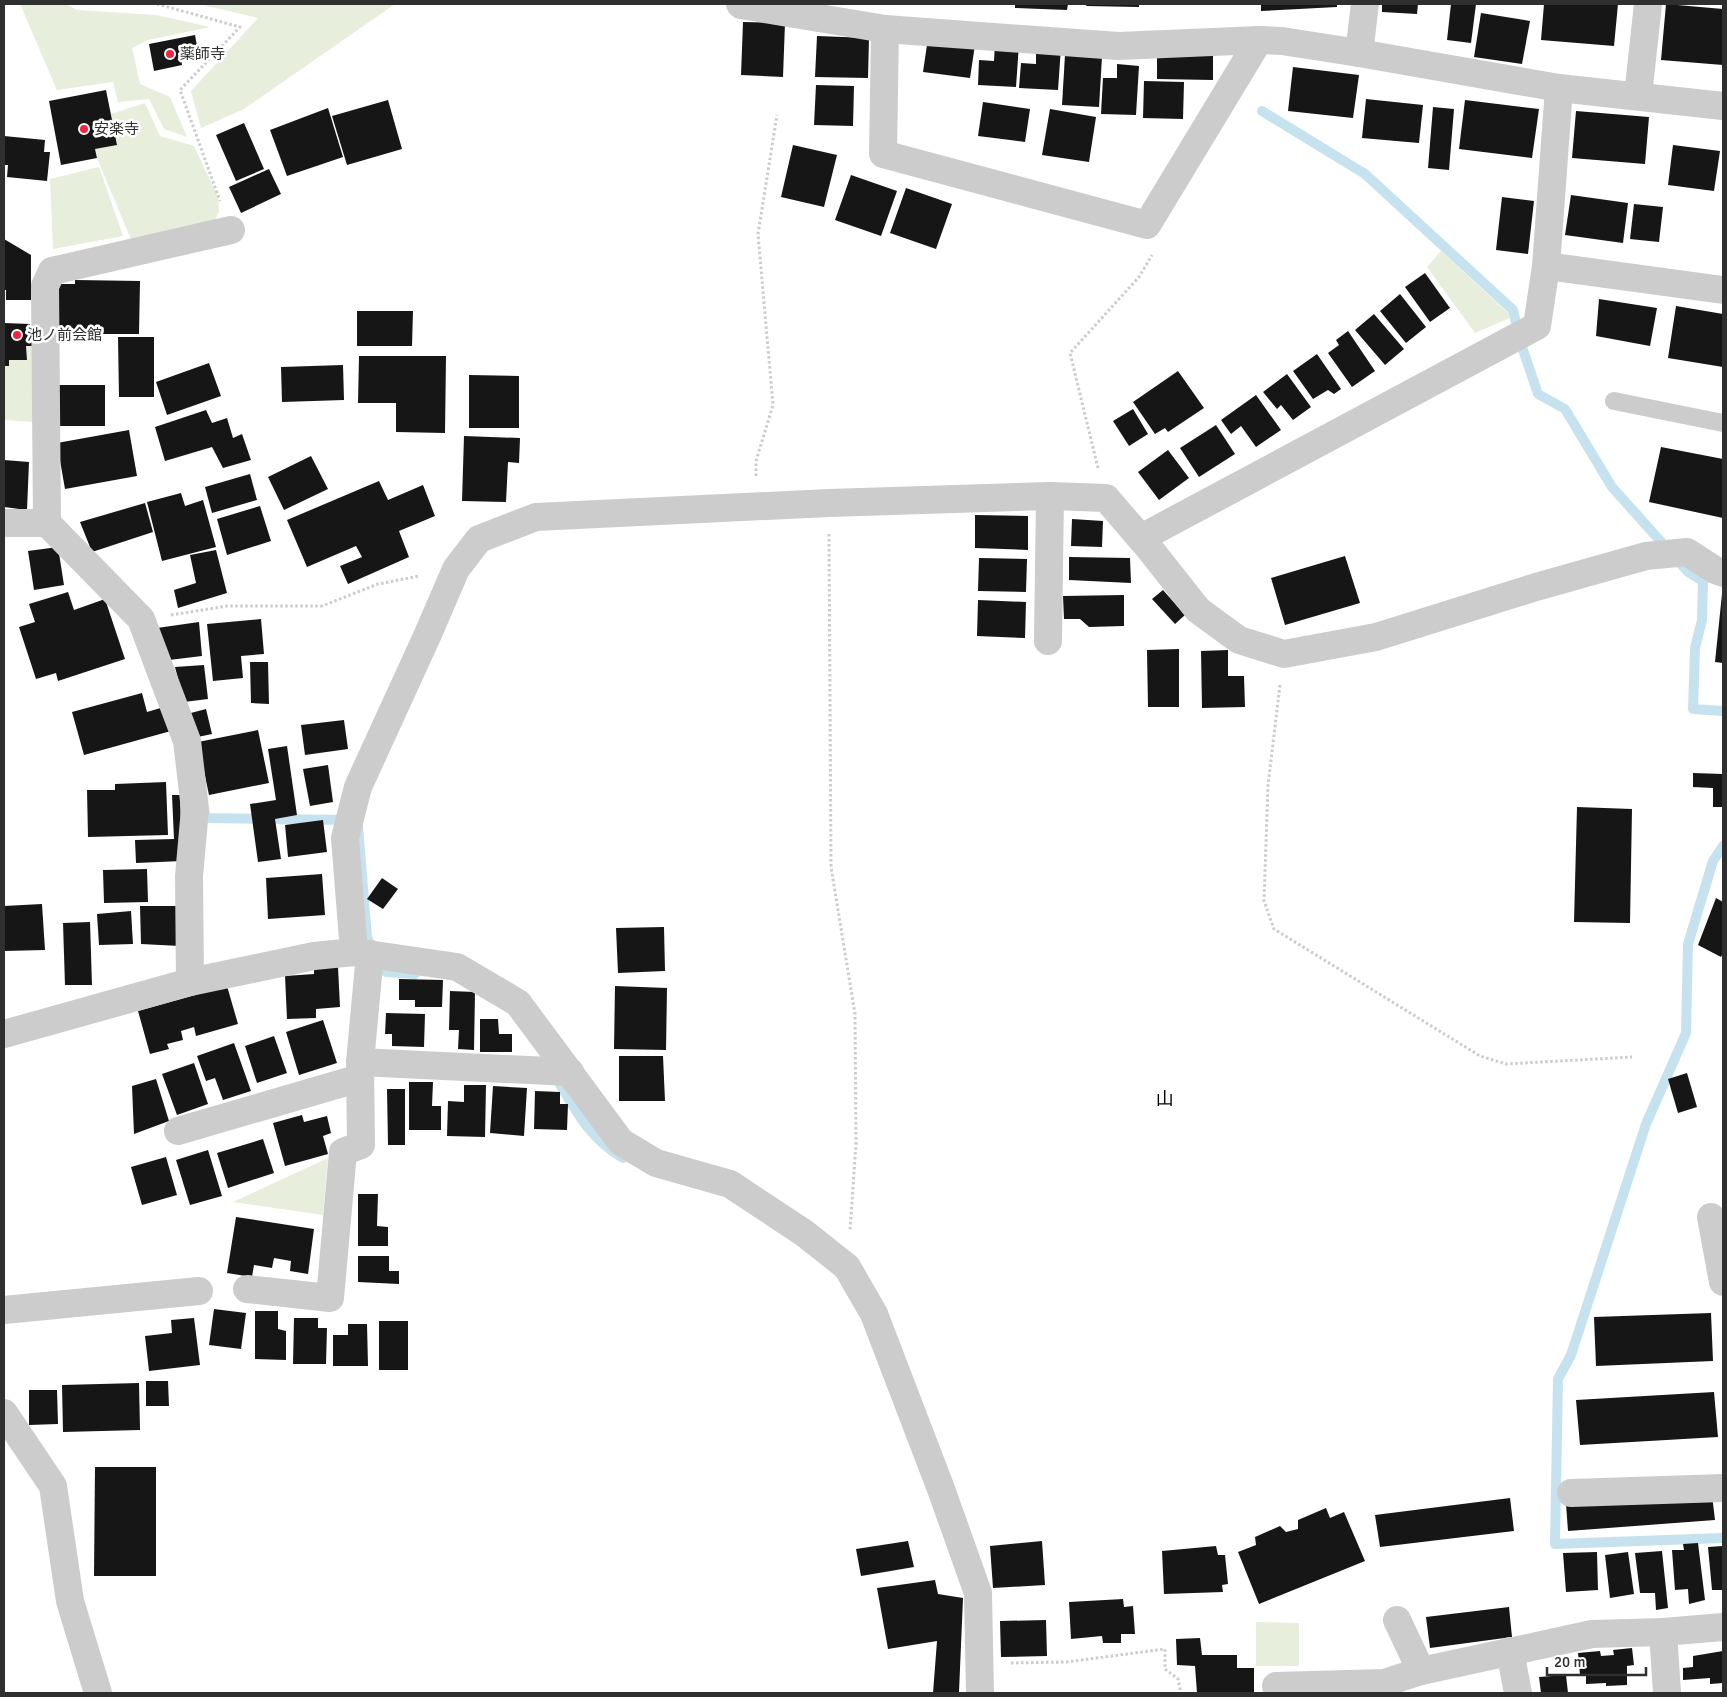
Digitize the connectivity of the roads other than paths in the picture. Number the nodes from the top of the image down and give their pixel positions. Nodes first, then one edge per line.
1 (740, 4) edge
2 (1365, 4) edge
3 (1648, 4) edge
4 (885, 29) junction
5 (1259, 40) junction
6 (1359, 53) junction
7 (1559, 88) junction
8 (1638, 96) junction
9 (1723, 106) edge
10 (231, 230) road end
11 (1546, 266) junction
12 (1723, 290) edge
13 (1614, 401) dead end
14 (1723, 423) edge
15 (1050, 496) junction
16 (4, 523) edge
17 (47, 523) junction
18 (1141, 538) junction
19 (1723, 573) edge
20 (1048, 641) dead end
21 (362, 953) junction
22 (190, 982) junction
23 (4, 1034) edge
24 (360, 1070) junction
25 (570, 1072) junction
26 (178, 1131) dead end
27 (1711, 1217) dead end
28 (1723, 1282) edge
29 (246, 1289) dead end
30 (199, 1291) dead end
31 (4, 1310) edge
32 (4, 1413) edge
33 (1723, 1488) edge
34 (1571, 1493) dead end
35 (1397, 1620) dead end
36 (1723, 1627) edge
37 (1663, 1632) junction
38 (1510, 1651) junction
39 (1421, 1671) junction
40 (1276, 1686) dead end
41 (98, 1693) edge
42 (980, 1693) edge
43 (1518, 1693) edge
44 (1667, 1693) edge

1 - 4 street
2 - 6 street
3 - 8 street
4 - 5 street
4 - 5 street
5 - 6 street
6 - 7 street
7 - 8 street
7 - 11 street
8 - 9 street
10 - 17 street
11 - 12 street
11 - 18 street
13 - 14 lane
15 - 18 street
15 - 20 street
15 - 21 street
16 - 17 street
17 - 22 street
18 - 19 street
21 - 22 street
21 - 24 street
21 - 25 street
22 - 23 street
24 - 25 street
24 - 26 street
24 - 29 street
25 - 42 street
27 - 28 street
30 - 31 street
32 - 41 street
33 - 34 street
35 - 39 street
36 - 37 street
37 - 38 street
37 - 44 street
38 - 39 street
38 - 43 street
39 - 40 street

